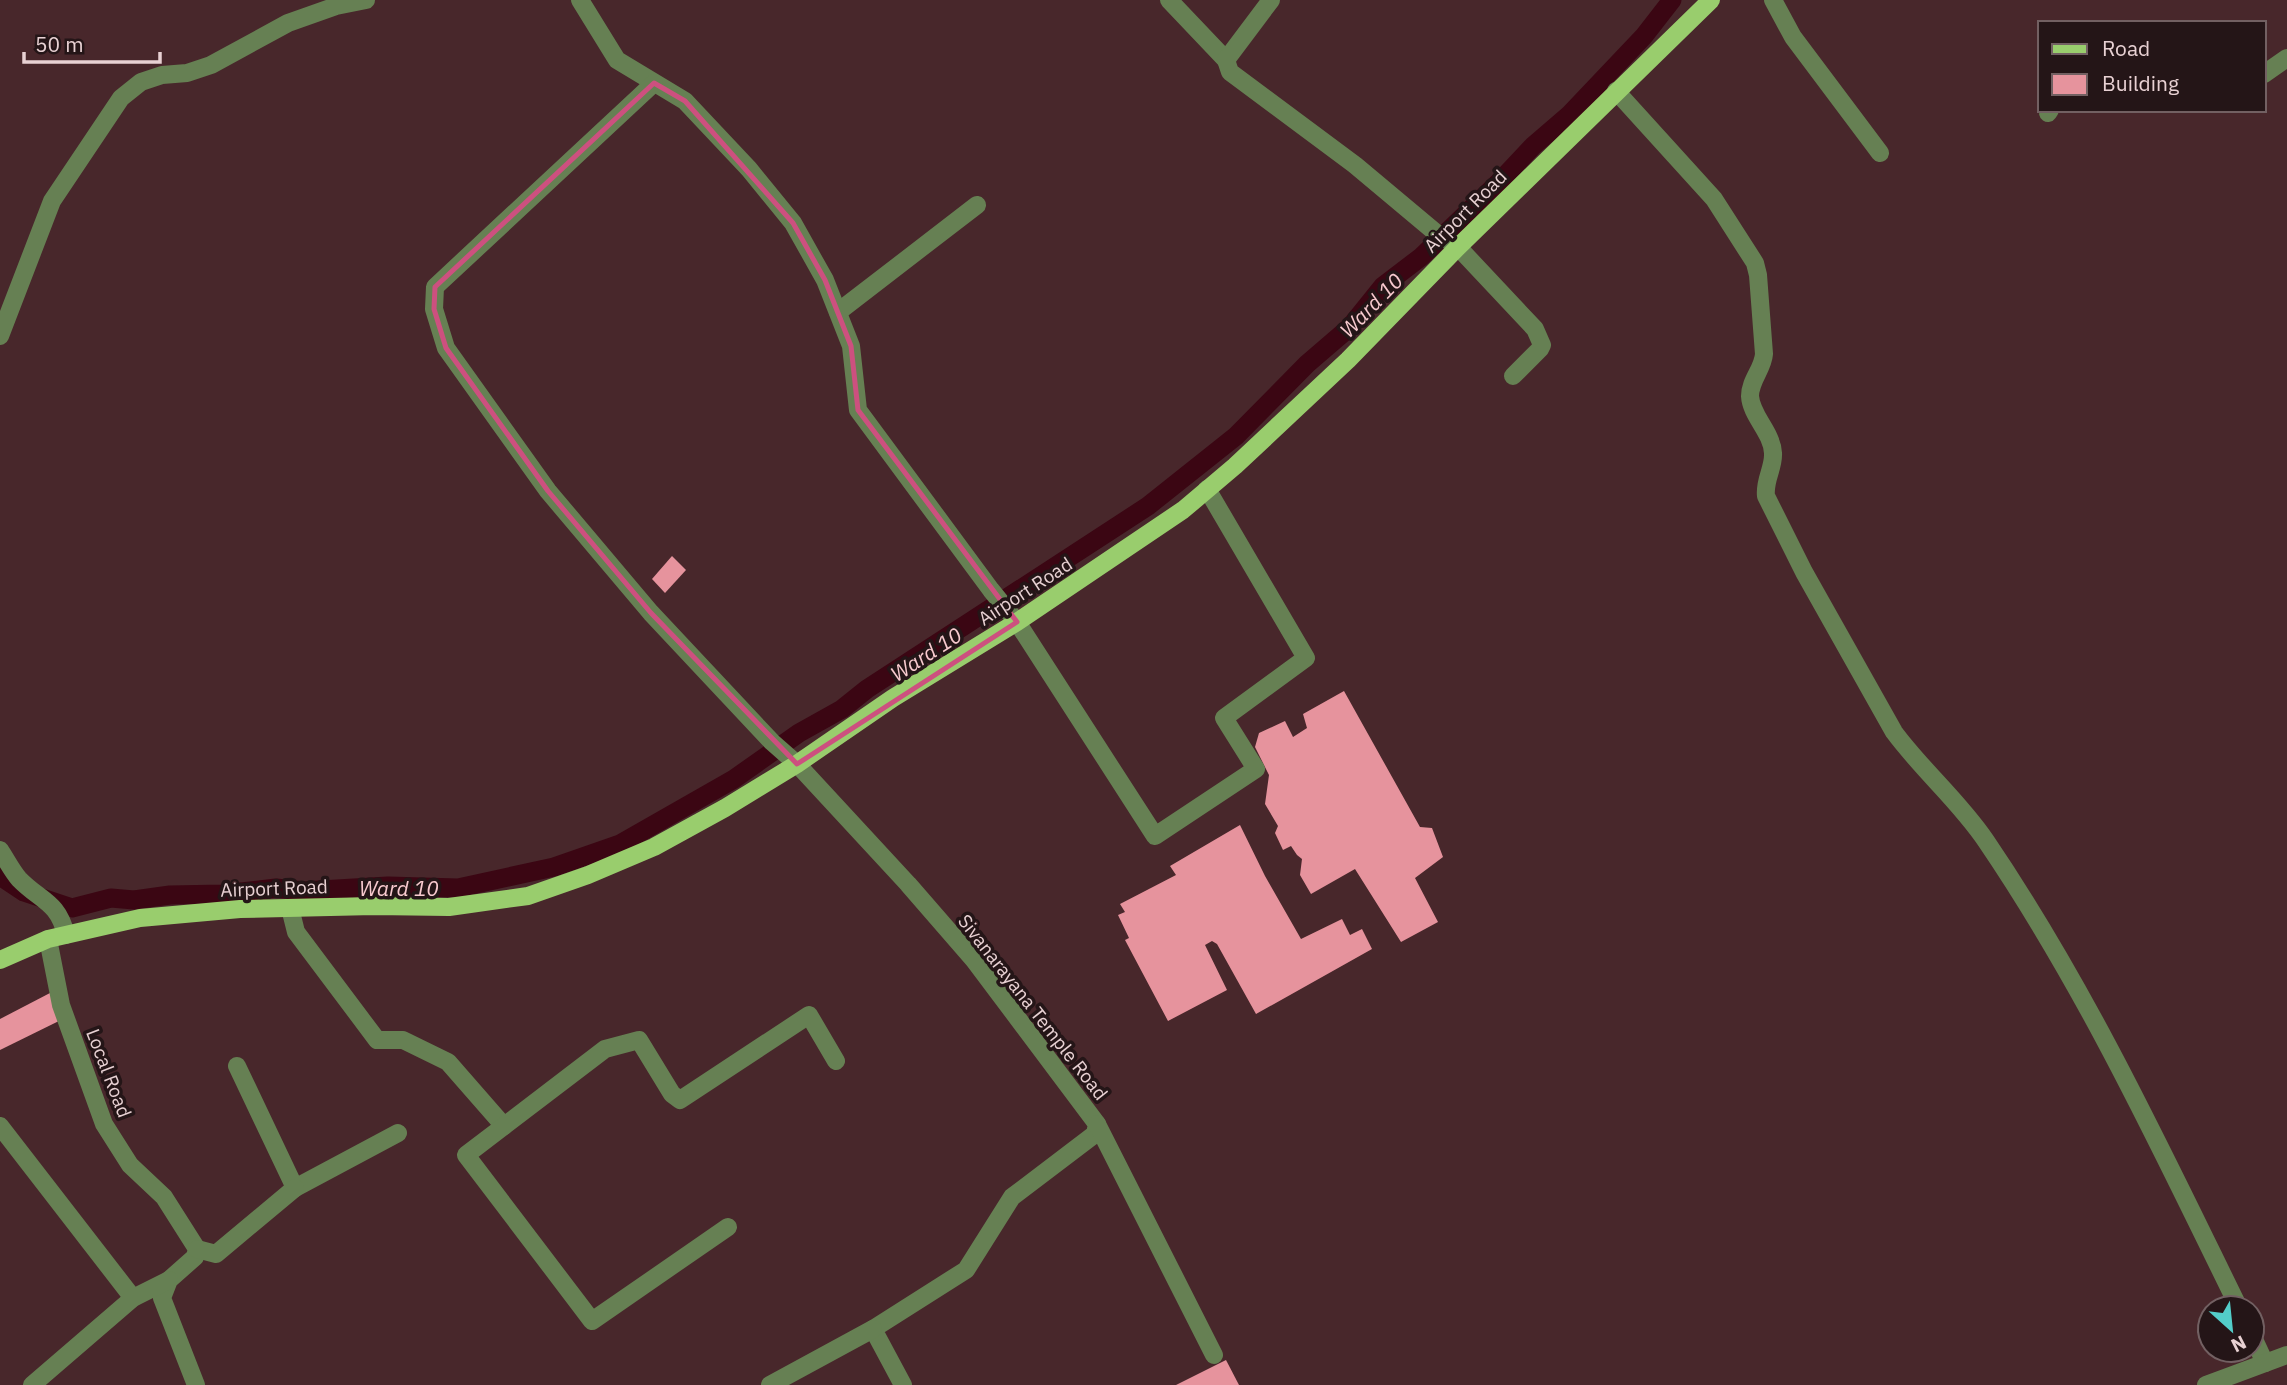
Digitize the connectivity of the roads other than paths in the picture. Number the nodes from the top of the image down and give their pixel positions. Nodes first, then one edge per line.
1 (366, 0) edge
2 (580, 0) edge
3 (1169, 0) edge
4 (1271, 0) edge
5 (1711, 0) edge
6 (1773, 0) edge
7 (2287, 58) edge
8 (1226, 60) junction
9 (2266, 73) edge
10 (654, 83) junction
11 (1616, 91) junction
12 (1880, 153) dead end
13 (977, 205) dead end
14 (1458, 247) junction
15 (838, 312) junction
16 (0, 335) edge
17 (1513, 376) dead end
18 (1207, 489) junction
19 (1015, 619) junction
20 (793, 761) junction
21 (0, 850) edge
22 (290, 908) junction
23 (57, 937) junction
24 (0, 960) edge
25 (836, 1061) dead end
26 (237, 1066) dead end
27 (1097, 1124) junction
28 (0, 1126) edge
29 (503, 1126) junction
30 (398, 1133) dead end
31 (295, 1188) junction
32 (728, 1227) dead end
33 (197, 1250) junction
34 (169, 1280) junction
35 (2232, 1294) edge
36 (133, 1298) junction
37 (873, 1329) junction
38 (1214, 1355) dead end
39 (2287, 1355) edge
40 (2266, 1363) edge
41 (2262, 1364) edge
42 (32, 1385) edge
43 (196, 1385) edge
44 (770, 1385) edge
45 (904, 1385) edge
46 (2206, 1385) edge

1 - 16 street
2 - 10 street
3 - 8 street
4 - 8 street
5 - 11 main road, Airport Road
6 - 12 street
7 - 9 street
8 - 14 street
10 - 15 street
10 - 20 street, Sivanarayana Temple Road
11 - 14 main road, Airport Road
11 - 35 street
13 - 15 street
14 - 17 street
14 - 18 main road, Airport Road
15 - 19 street
18 - 19 main road, Airport Road
18 - 19 street
19 - 20 main road, Airport Road
20 - 22 main road, Airport Road
20 - 27 street, Sivanarayana Temple Road
21 - 23 street, Local Road
22 - 23 main road, Airport Road
22 - 29 street
23 - 24 main road, Airport Road
23 - 33 street, Local Road
25 - 29 street
26 - 31 street
27 - 37 street, Sivanarayana Temple Road
27 - 38 street
28 - 36 street
29 - 32 street
30 - 31 street
31 - 33 street
33 - 34 street
34 - 36 street
34 - 43 street
36 - 42 street
37 - 44 street, Sivanarayana Temple Road
37 - 45 street
39 - 40 street
41 - 46 street

